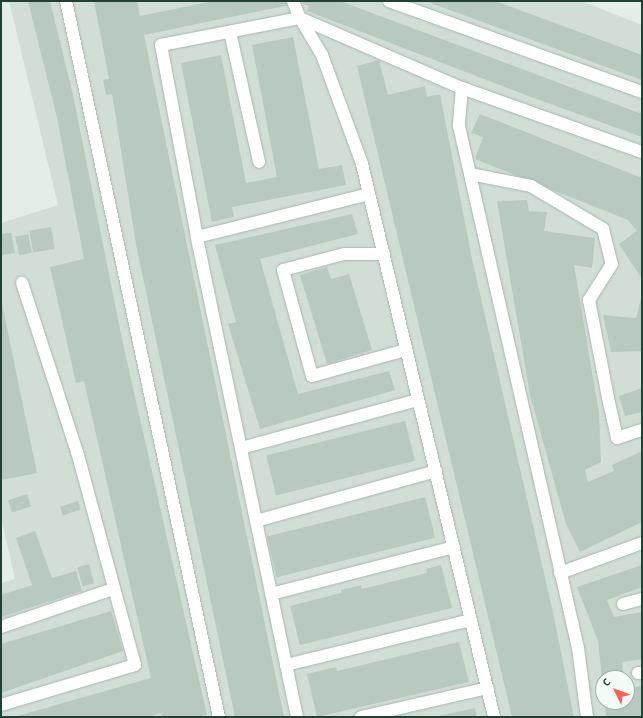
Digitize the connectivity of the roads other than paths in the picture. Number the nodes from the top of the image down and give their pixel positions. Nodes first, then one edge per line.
1 (66, 1) edge
2 (293, 1) edge
3 (389, 1) edge
4 (300, 18) junction
5 (230, 32) junction
6 (462, 88) junction
7 (642, 92) edge
8 (642, 152) edge
9 (259, 162) dead end
10 (470, 174) junction
11 (369, 194) junction
12 (197, 237) junction
13 (384, 254) junction
14 (22, 283) dead end
15 (406, 350) junction
16 (418, 400) junction
17 (642, 430) edge
18 (241, 448) junction
19 (436, 471) junction
20 (256, 520) junction
21 (642, 543) edge
22 (454, 547) junction
23 (560, 573) junction
24 (113, 589) junction
25 (271, 594) junction
26 (642, 599) edge
27 (623, 604) dead end
28 (471, 620) junction
29 (1, 626) edge
30 (286, 665) junction
31 (488, 688) junction
32 (1, 705) edge
33 (219, 717) edge
34 (297, 717) edge
35 (361, 717) edge
36 (494, 717) edge
37 (587, 717) edge

1 - 33 lane
2 - 4 lane
3 - 7 lane
4 - 5 lane
4 - 6 lane
4 - 11 lane
5 - 9 lane
5 - 12 lane
6 - 8 lane
6 - 10 lane
10 - 17 lane
10 - 23 lane
11 - 12 lane
11 - 13 lane
12 - 18 lane
13 - 15 lane
13 - 15 lane
14 - 24 lane
15 - 16 lane
16 - 18 lane
16 - 19 lane
18 - 20 lane
19 - 20 lane
19 - 22 lane
20 - 25 lane
21 - 23 lane
22 - 25 lane
22 - 28 lane
23 - 37 lane
24 - 29 lane
24 - 32 lane
25 - 30 lane
26 - 27 lane
28 - 30 lane
28 - 31 lane
30 - 34 lane
31 - 35 lane
31 - 36 lane

